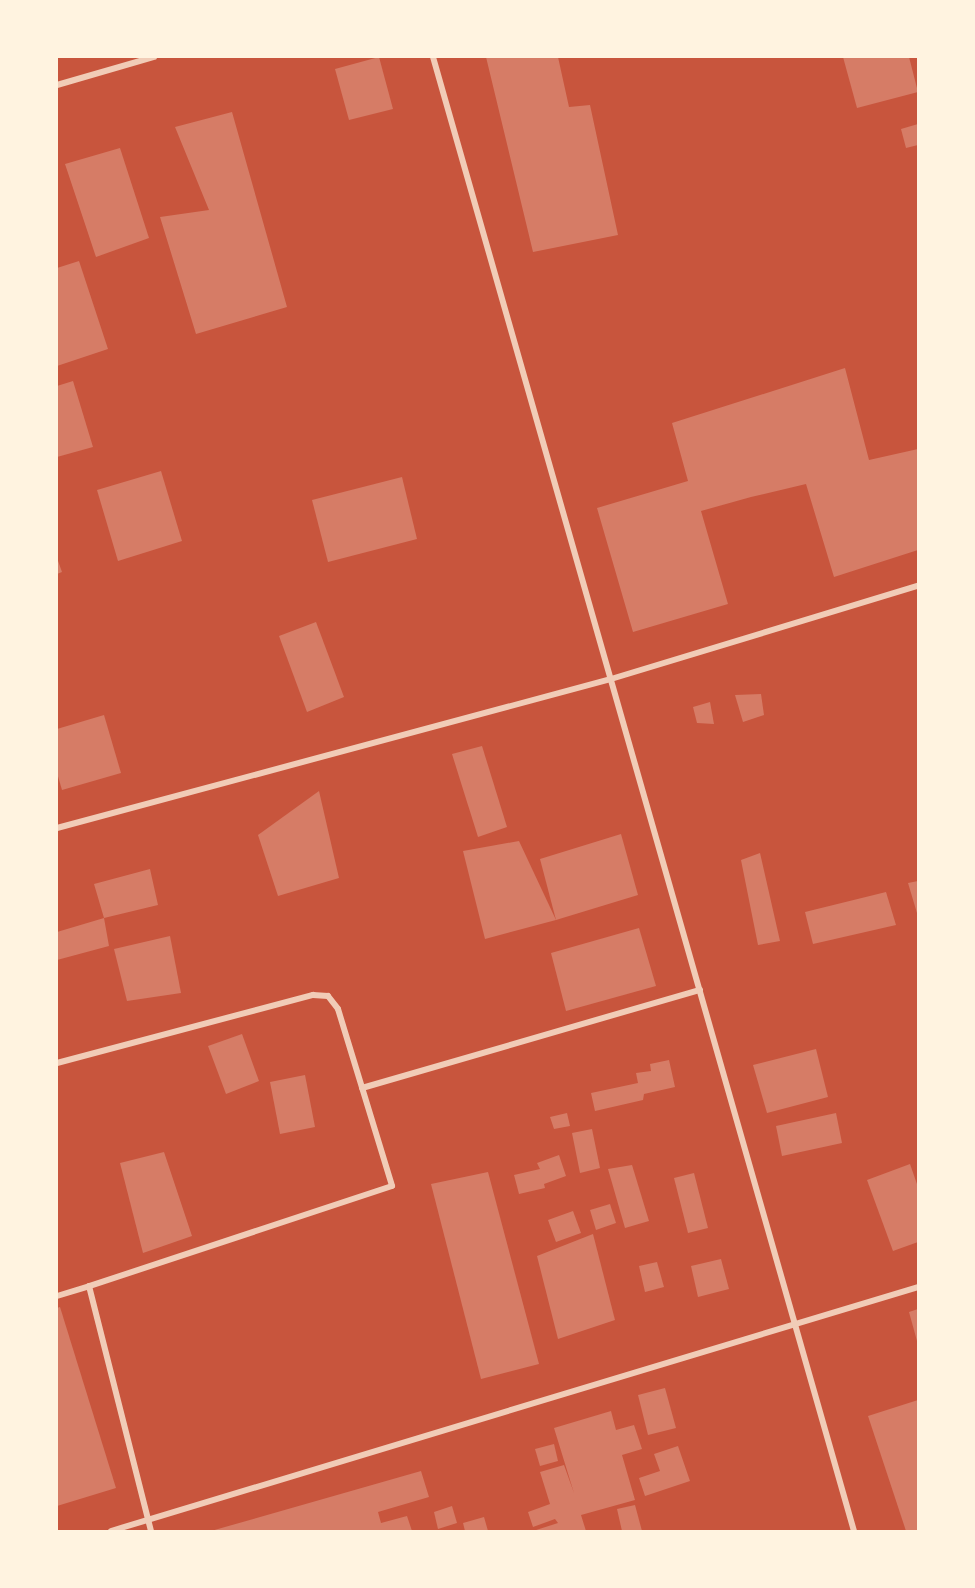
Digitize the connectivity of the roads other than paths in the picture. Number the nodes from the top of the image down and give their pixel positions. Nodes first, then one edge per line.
1 (154, 57) edge
2 (433, 57) edge
3 (57, 84) edge
4 (918, 586) edge
5 (611, 679) junction
6 (57, 828) edge
7 (700, 990) junction
8 (57, 1064) edge
9 (362, 1088) junction
10 (90, 1286) junction
11 (918, 1287) edge
12 (57, 1296) edge
13 (795, 1324) junction
14 (148, 1520) junction
15 (111, 1531) edge
16 (151, 1531) edge
17 (854, 1531) edge

1 - 3 street
2 - 5 street
4 - 5 street
5 - 6 street
5 - 7 street
7 - 9 street
7 - 13 street
8 - 9 street
9 - 10 street
10 - 12 street
10 - 14 street
11 - 13 street
13 - 14 street
13 - 17 street
14 - 15 street
14 - 16 street

